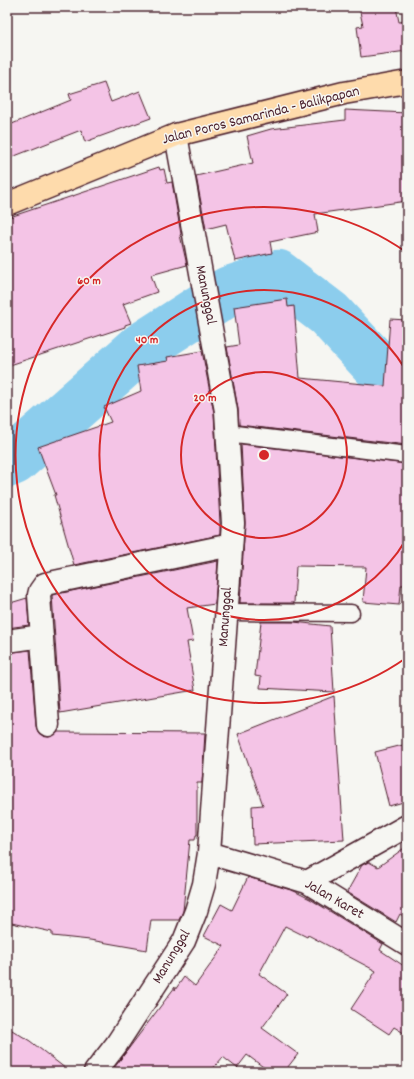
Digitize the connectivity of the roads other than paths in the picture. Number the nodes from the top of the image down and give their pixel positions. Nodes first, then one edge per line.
1 (407, 82) edge
2 (176, 135) junction
3 (7, 204) edge
4 (227, 433) junction
5 (407, 455) edge
6 (231, 545) junction
7 (227, 612) junction
8 (352, 613) dead end
9 (42, 636) junction
10 (7, 641) edge
11 (48, 725) dead end
12 (407, 826) edge
13 (209, 853) junction
14 (307, 882) junction
15 (407, 944) edge
16 (95, 1072) edge

1 - 2 highway, Jalan Poros Samarinda - Balikpapan
2 - 3 highway, Jalan Poros Samarinda - Balikpapan
2 - 4 street, Manunggal
4 - 5 lane
4 - 6 street, Manunggal
6 - 7 street, Manunggal
6 - 9 street
7 - 8 lane
7 - 13 street, Manunggal
9 - 10 street
9 - 11 street
12 - 14 street
13 - 14 street, Jalan Karet
13 - 16 street, Manunggal
14 - 15 street, Jalan Karet

